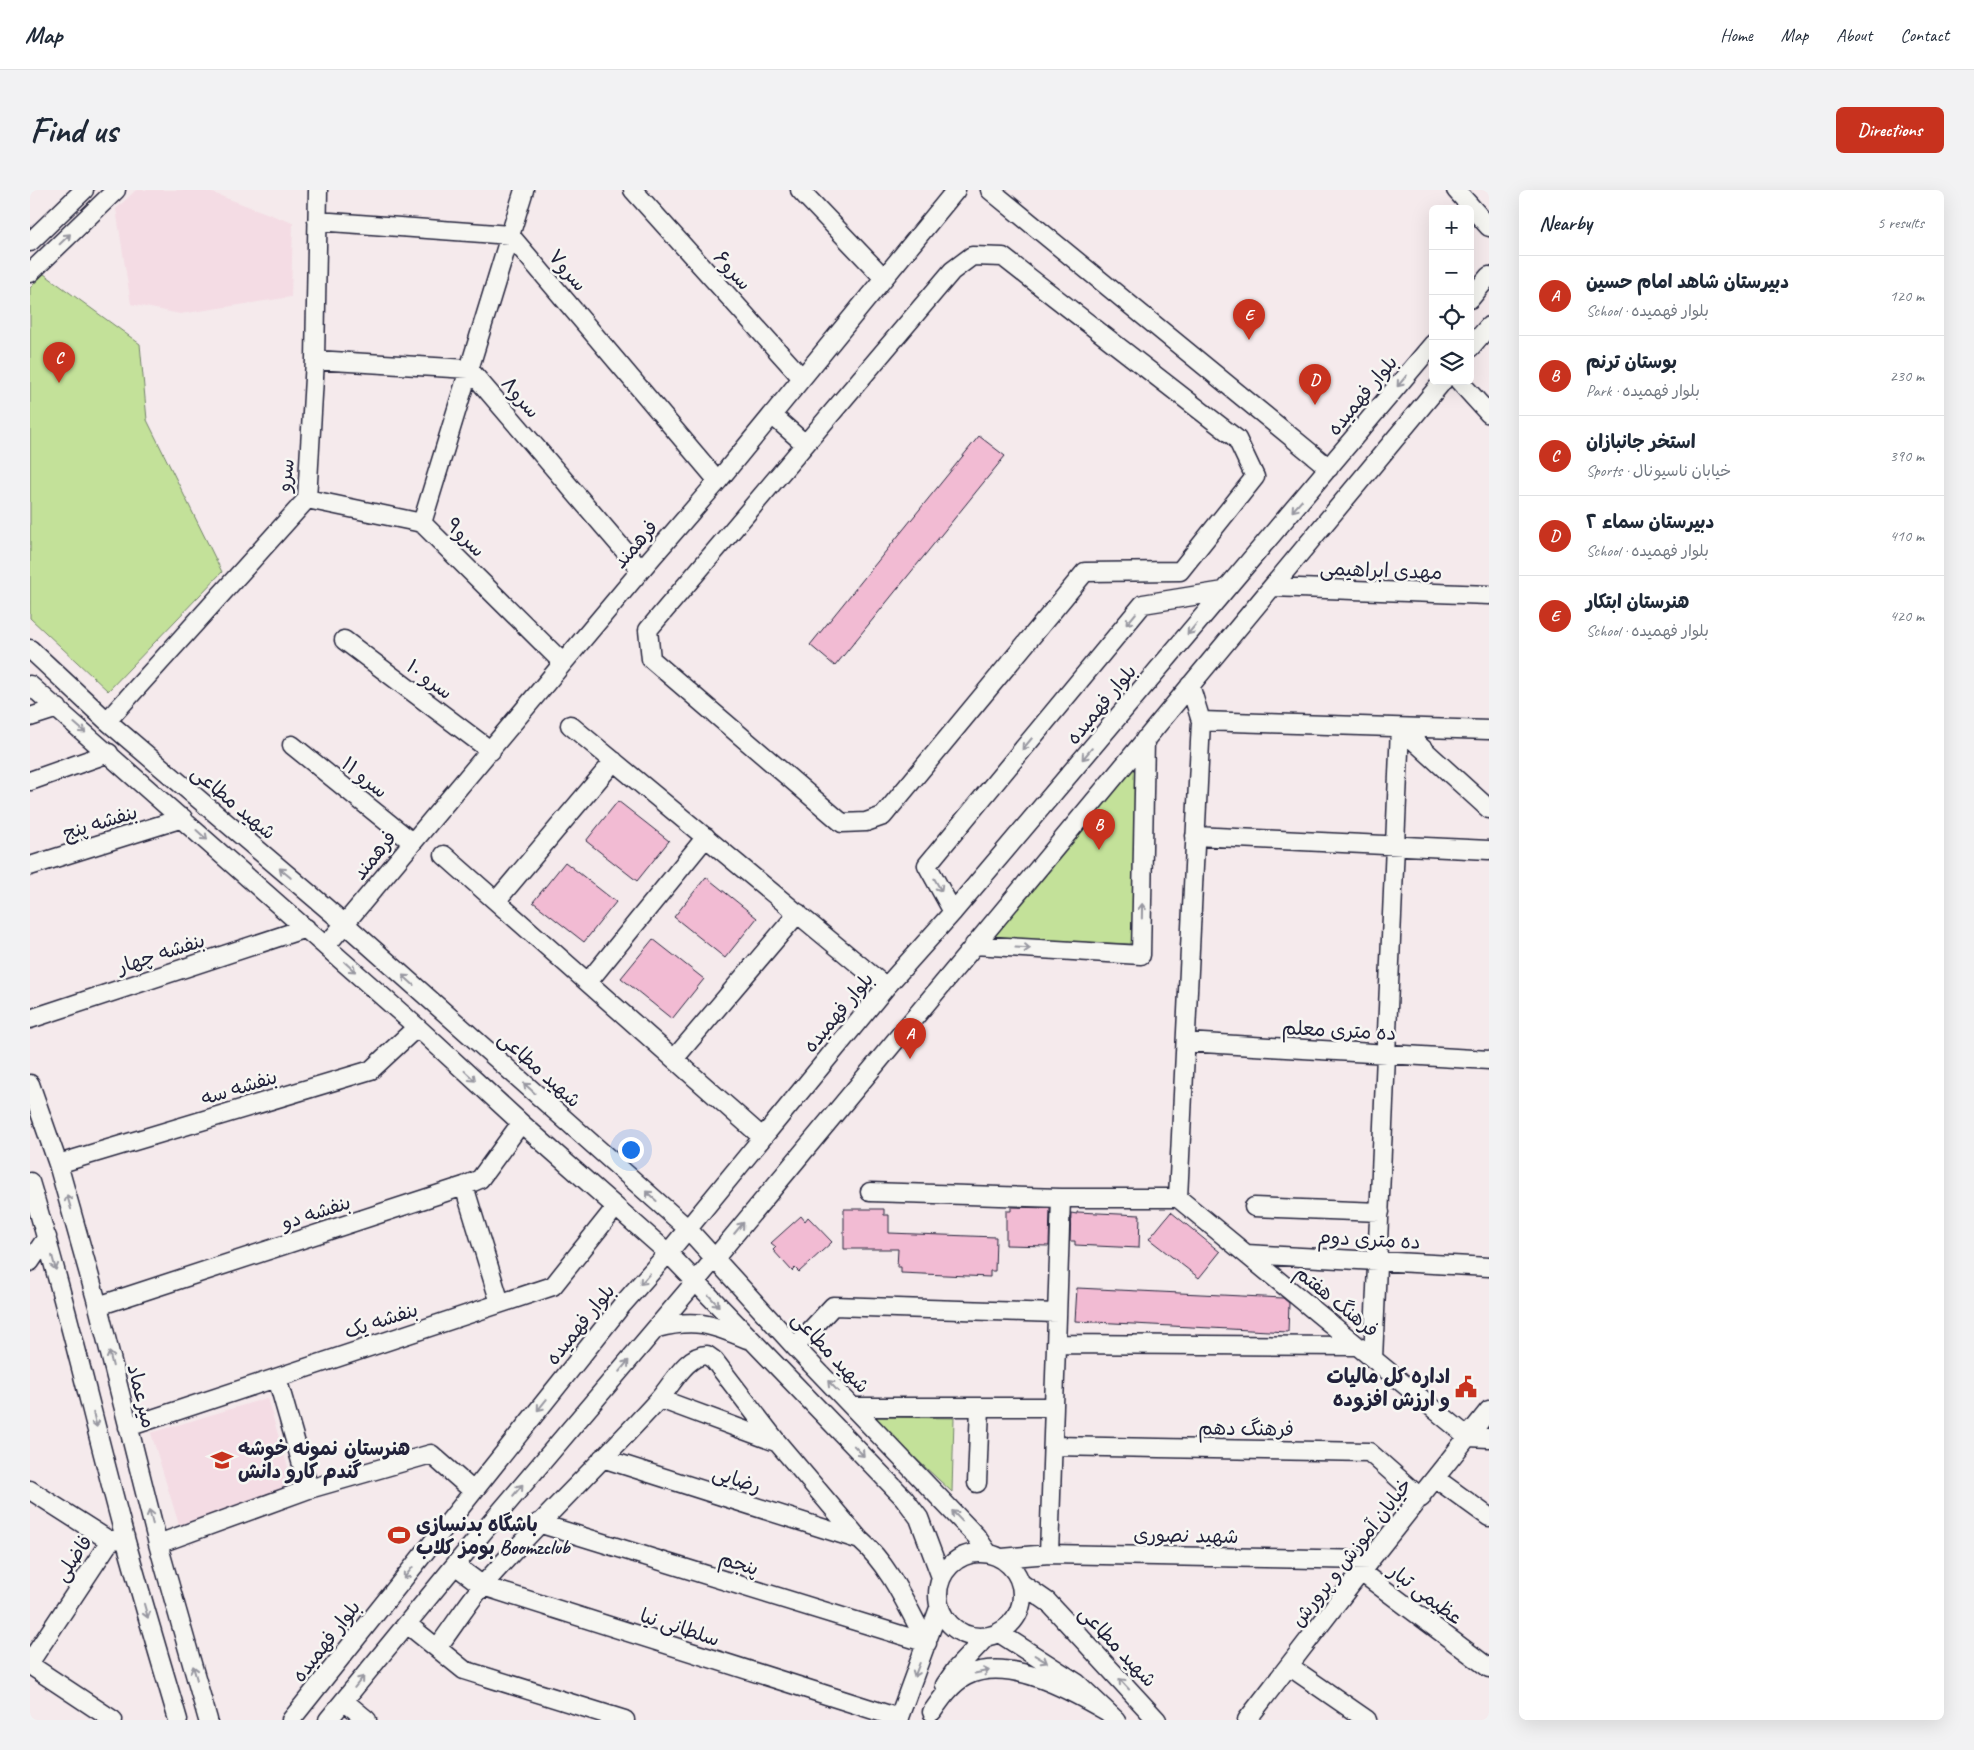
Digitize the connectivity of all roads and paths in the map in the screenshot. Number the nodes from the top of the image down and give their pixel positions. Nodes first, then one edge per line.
1 (84, 190) edge
2 (116, 190) edge
3 (318, 190) edge
4 (524, 190) edge
5 (633, 190) edge
6 (800, 190) edge
7 (956, 190) edge
8 (990, 190) edge
9 (1456, 190) edge
10 (318, 220) junction
11 (1489, 227) edge
12 (510, 236) junction
13 (30, 242) edge
14 (30, 273) edge
15 (1489, 276) edge
16 (884, 278) junction
17 (1473, 295) edge
18 (1489, 326) edge
19 (1474, 343) edge
20 (1429, 349) edge
21 (315, 360) junction
22 (469, 369) junction
23 (802, 378) junction
24 (1440, 385) edge
25 (1462, 385) edge
26 (1489, 414) edge
27 (772, 415) junction
28 (806, 444) junction
29 (1329, 468) junction
30 (718, 481) junction
31 (307, 499) junction
32 (422, 523) junction
33 (641, 570) junction
34 (1272, 587) junction
35 (1224, 591) junction
36 (1489, 595) edge
37 (344, 640) dead end
38 (30, 650) edge
39 (563, 663) junction
40 (30, 684) edge
41 (1190, 685) junction
42 (58, 708) junction
43 (30, 718) edge
44 (107, 721) junction
45 (1200, 721) junction
46 (570, 725) dead end
47 (1400, 728) junction
48 (1489, 730) edge
49 (1145, 739) junction
50 (292, 745) dead end
51 (491, 751) junction
52 (109, 753) junction
53 (614, 761) junction
54 (30, 781) edge
55 (1489, 809) edge
56 (183, 818) junction
57 (1195, 836) junction
58 (706, 837) junction
59 (412, 842) junction
60 (1395, 846) junction
61 (1489, 850) edge
62 (444, 856) dead end
63 (30, 866) edge
64 (497, 900) junction
65 (954, 912) junction
66 (798, 913) junction
67 (345, 924) junction
68 (306, 928) junction
69 (974, 945) junction
70 (326, 946) junction
71 (588, 982) junction
72 (886, 987) junction
73 (30, 1019) edge
74 (417, 1026) junction
75 (1186, 1042) junction
76 (1386, 1054) junction
77 (674, 1059) junction
78 (1489, 1060) edge
79 (30, 1084) edge
80 (521, 1123) junction
81 (762, 1137) junction
82 (58, 1164) junction
83 (30, 1182) edge
84 (464, 1186) junction
85 (870, 1192) dead end
86 (1061, 1198) junction
87 (1178, 1198) junction
88 (1254, 1207) dead end
89 (615, 1208) junction
90 (1380, 1212) junction
91 (687, 1228) junction
92 (47, 1238) junction
93 (668, 1253) junction
94 (1246, 1254) junction
95 (715, 1257) junction
96 (1378, 1261) junction
97 (30, 1262) edge
98 (1489, 1267) edge
99 (696, 1281) junction
100 (500, 1303) junction
101 (98, 1306) junction
102 (1057, 1313) junction
103 (646, 1340) junction
104 (752, 1341) junction
105 (1056, 1344) junction
106 (1358, 1346) junction
107 (795, 1347) junction
108 (1374, 1359) junction
109 (277, 1378) junction
110 (660, 1399) junction
111 (854, 1407) junction
112 (980, 1407) junction
113 (1054, 1407) junction
114 (1489, 1410) edge
115 (128, 1427) junction
116 (1468, 1437) junction
117 (1489, 1438) edge
118 (777, 1442) junction
119 (1052, 1446) junction
120 (602, 1458) junction
121 (1435, 1478) junction
122 (977, 1483) dead end
123 (309, 1489) junction
124 (30, 1490) edge
125 (473, 1491) junction
126 (1421, 1498) junction
127 (1489, 1517) edge
128 (538, 1523) junction
129 (117, 1539) junction
130 (860, 1540) junction
131 (158, 1544) junction
132 (1049, 1554) junction
133 (995, 1555) junction
134 (455, 1565) junction
135 (1365, 1566) junction
136 (166, 1575) junction
137 (941, 1577) junction
138 (139, 1584) junction
139 (1022, 1584) junction
140 (482, 1586) junction
141 (940, 1608) junction
142 (407, 1624) junction
143 (992, 1635) junction
144 (927, 1643) junction
145 (438, 1648) junction
146 (30, 1663) edge
147 (1289, 1666) junction
148 (1489, 1668) edge
149 (344, 1701) junction
150 (931, 1716) edge
151 (1111, 1716) edge
152 (898, 1719) edge
153 (113, 1720) edge
154 (178, 1720) edge
155 (208, 1720) edge
156 (290, 1720) edge
157 (328, 1720) edge
158 (367, 1720) edge
159 (625, 1720) edge
160 (1157, 1720) edge
161 (1247, 1720) edge
162 (1367, 1720) edge

1 - 13 street
14 -> 2 street
3 - 10 street, سرو
4 - 12 street
5 - 23 street, سرو۶
6 - 16 street
7 - 16 street, فرهمند
8 - 29 street
9 - 11 street
10 - 12 street
10 - 21 street, سرو
12 - 22 street
12 - 30 street, سرو۷
15 - 17 street
16 - 23 street, فرهمند
18 - 19 street
20 -> 29 street, بلوار فهمیده
21 - 22 street
21 - 31 street, سرو
22 - 32 street
22 - 33 street, سرو۸
23 - 27 street, فرهمند
24 - 34 street
25 - 26 street
27 - 28 street
27 - 30 street, فرهمند
28 - 28 street
29 -> 35 street, بلوار فهمیده
30 - 33 street, فرهمند
31 - 32 street, سرو۹
31 - 44 street, سرو
32 - 39 street, سرو۹
33 - 39 street, فرهمند
34 - 36 street, مهدی ابراهیمی
34 - 41 street
35 -> 65 street, بلوار فهمیده
35 -> 65 street
37 - 51 street, سرو ۱۰
38 - 44 street, شهید مطاعی
39 - 51 street, فرهمند
40 - 42 street
41 - 45 street
41 - 49 street
42 - 43 street
42 -> 52 street
67 -> 44 street, شهید مطاعی
45 - 47 street
45 - 57 street
46 - 53 street
47 - 48 street
47 - 55 street
47 - 60 street
49 - 69 street
69 -> 49 street
50 - 59 street, ۱۱ سرو
51 - 59 street, فرهمند
52 - 54 street
52 - 56 street
53 - 58 street
53 - 64 street
56 - 63 street, بنفشه پنج
56 -> 68 street
57 - 60 street
57 - 75 street
58 - 66 street
58 - 71 street
59 - 67 street, فرهمند
60 - 61 street
60 - 76 street
62 - 64 street
64 - 71 street
65 - 72 street, بلوار فهمیده
66 - 72 street
66 - 77 street
67 - 70 street, فرهمند
91 -> 67 street, شهید مطاعی
68 - 70 street
68 - 73 street, بنفشه چهار
95 -> 69 street
70 -> 74 street
71 - 77 street
72 - 81 street, بلوار فهمیده
74 -> 80 street
74 - 82 street, بنفشه سه
75 - 76 street, ده متری معلم
75 - 87 street
76 - 78 street, ده متری معلم
76 - 90 street
77 - 81 street
79 - 82 street, میرعماد
80 - 84 street, بنفشه دو
80 - 89 street
81 - 91 street, بلوار فهمیده
101 -> 82 street, میرعماد
83 - 92 street
84 - 100 street
84 - 101 street, بنفشه دو
85 - 86 street
86 - 87 street
86 - 102 street
87 - 94 street, فرهنگ هفتم
88 - 90 street
89 - 93 street
89 - 100 street, بنفشه یک
90 - 96 street
91 - 93 street, بلوار فهمیده
91 - 95 street, شهید مطاعی
92 - 97 street
92 -> 129 street
93 - 99 street
93 -> 125 street, بلوار فهمیده
94 - 96 street, ده متری دوم
94 - 106 street, فرهنگ هفتم
95 - 99 street
95 - 107 street, شهید مطاعی
96 - 98 street, ده متری دوم
96 - 108 street
99 - 103 street
99 -> 104 street
100 - 109 street, بنفشه یک
115 -> 101 street, میرعماد
102 - 105 street
102 - 107 street
103 - 104 street
134 -> 103 street
104 -> 137 street
105 - 106 street
105 - 113 street
106 - 108 street, فرهنگ هفتم
111 -> 107 street, شهید مطاعی
108 - 116 street, فرهنگ هفتم
109 - 115 street, بنفشه یک
109 - 123 street
110 - 118 street
110 - 118 street
110 - 120 street
111 - 112 street
133 -> 111 street, شهید مطاعی
112 - 113 street
112 - 122 street
113 - 119 street
114 - 116 street, خیابان آموزش و پرورش
131 -> 115 street, میرعماد
116 - 117 street
116 - 121 street, خیابان آموزش و پرورش
118 - 130 street
119 - 126 street, فرهنگ دهم
119 - 132 street
120 - 128 street
120 - 130 street, رضایی
121 - 126 street, خیابان آموزش و پرورش
121 - 127 street
123 - 125 street
123 - 131 street
124 - 129 street
125 -> 156 street, بلوار فهمیده
126 - 135 street, خیابان آموزش و پرورش
128 - 140 street
128 - 144 street, پنجم
129 - 138 street
129 - 146 street, فاضلی
130 - 144 street
131 - 136 street, میرعماد
132 - 133 street, شهید نصوری
132 - 135 street, شهید نصوری
133 - 137 street
133 - 139 street
134 - 140 street, سلطانی نیا
134 - 142 street
135 - 147 street, خیابان آموزش و پرورش
135 - 148 street, عظیمی تبار
136 - 138 street
155 -> 136 street, میرعماد
137 - 141 street
138 -> 154 street
139 - 143 street
160 -> 139 street, شهید مطاعی
140 - 145 street
140 - 152 street, سلطانی نیا
141 - 143 street
141 - 144 street
142 - 145 street
149 -> 142 street
143 - 150 street
143 -> 151 street
144 -> 152 street
145 - 159 street
146 - 153 street
147 - 161 street, خیابان آموزش و پرورش
147 - 162 street
149 - 157 street
149 - 158 street
150 -> 151 street

